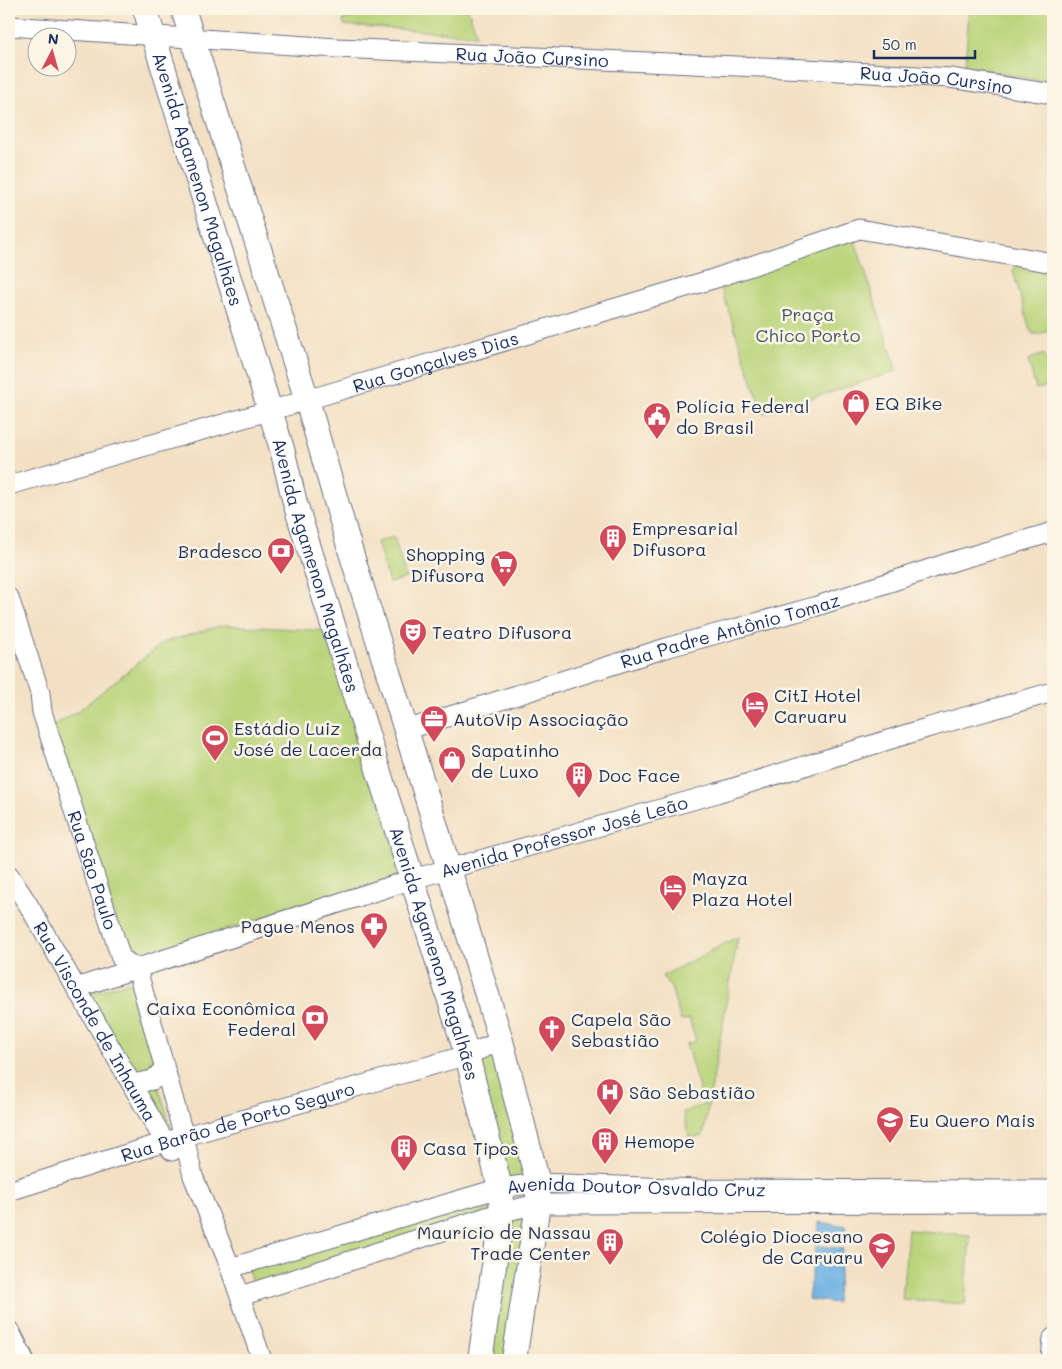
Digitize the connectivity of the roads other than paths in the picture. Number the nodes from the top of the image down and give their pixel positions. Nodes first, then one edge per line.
1 (145, 9) edge
2 (183, 9) edge
3 (9, 26) edge
4 (153, 35) junction
5 (192, 39) junction
6 (1053, 94) edge
7 (1053, 263) edge
8 (307, 400) junction
9 (270, 410) junction
10 (9, 485) edge
11 (1053, 532) edge
12 (9, 598) edge
13 (1053, 692) edge
14 (406, 730) junction
15 (450, 869) junction
16 (9, 875) edge
17 (414, 879) junction
18 (137, 969) junction
19 (76, 988) junction
20 (501, 1041) junction
21 (467, 1054) junction
22 (164, 1069) junction
23 (132, 1084) junction
24 (184, 1137) junction
25 (165, 1142) junction
26 (193, 1176) junction
27 (500, 1188) junction
28 (9, 1190) edge
29 (1053, 1190) edge
30 (538, 1193) junction
31 (1053, 1203) edge
32 (502, 1212) junction
33 (230, 1268) junction
34 (241, 1296) junction
35 (9, 1332) edge
36 (1053, 1338) edge
37 (23, 1360) edge
38 (262, 1360) edge
39 (480, 1360) edge
40 (514, 1360) edge
41 (1051, 1360) edge

1 - 4 main road, Avenida Agamenon Magalhães
2 - 5 main road, Avenida Agamenon Magalhães
3 - 4 street, Rua João Cursino
4 - 5 street, Rua João Cursino
4 - 9 main road, Avenida Agamenon Magalhães
5 - 6 street, Rua João Cursino
5 - 8 main road, Avenida Agamenon Magalhães
7 - 8 street, Rua Gonçalves Dias
8 - 9 street, Rua Gonçalves Dias
8 - 14 main road, Avenida Agamenon Magalhães
9 - 10 street, Rua Gonçalves Dias
9 - 17 main road, Avenida Agamenon Magalhães
11 - 14 street, Rua Padre Antônio Tomaz
12 - 18 street, Rua São Paulo
13 - 15 street, Avenida Professor José Leão
14 - 15 main road, Avenida Agamenon Magalhães
15 - 17 street, Avenida Professor José Leão
15 - 20 main road, Avenida Agamenon Magalhães
16 - 19 street, Rua Visconde de Inhauma
17 - 18 street, Avenida Professor José Leão
17 - 21 main road, Avenida Agamenon Magalhães
18 - 19 street, Avenida Professor José Leão
18 - 22 street
19 - 23 street, Rua Visconde de Inhauma
20 - 21 street, Rua Barão de Porto Seguro
20 - 30 main road, Avenida Agamenon Magalhães
21 - 24 street, Rua Barão de Porto Seguro
21 - 27 main road, Avenida Agamenon Magalhães
22 - 23 street
22 - 24 street
23 - 25 street, Rua Visconde de Inhauma
24 - 25 street, Rua Barão de Porto Seguro
24 - 26 street
25 - 26 street, Rua Visconde de Inhauma
25 - 28 street, Rua Barão de Porto Seguro
26 - 33 street
27 - 30 street, Avenida Doutor Osvaldo Cruz
27 - 32 main road, Avenida Agamenon Magalhães
27 - 33 street, Avenida Doutor Osvaldo Cruz
29 - 30 street, Avenida Doutor Osvaldo Cruz
30 - 31 street, Avenida Doutor Osvaldo Cruz
30 - 32 street, Avenida Doutor Osvaldo Cruz
30 - 40 main road
32 - 34 street, Avenida Doutor Osvaldo Cruz
32 - 39 main road, Avenida Agamenon Magalhães
33 - 34 street
34 - 38 street
35 - 37 main road
36 - 41 street

